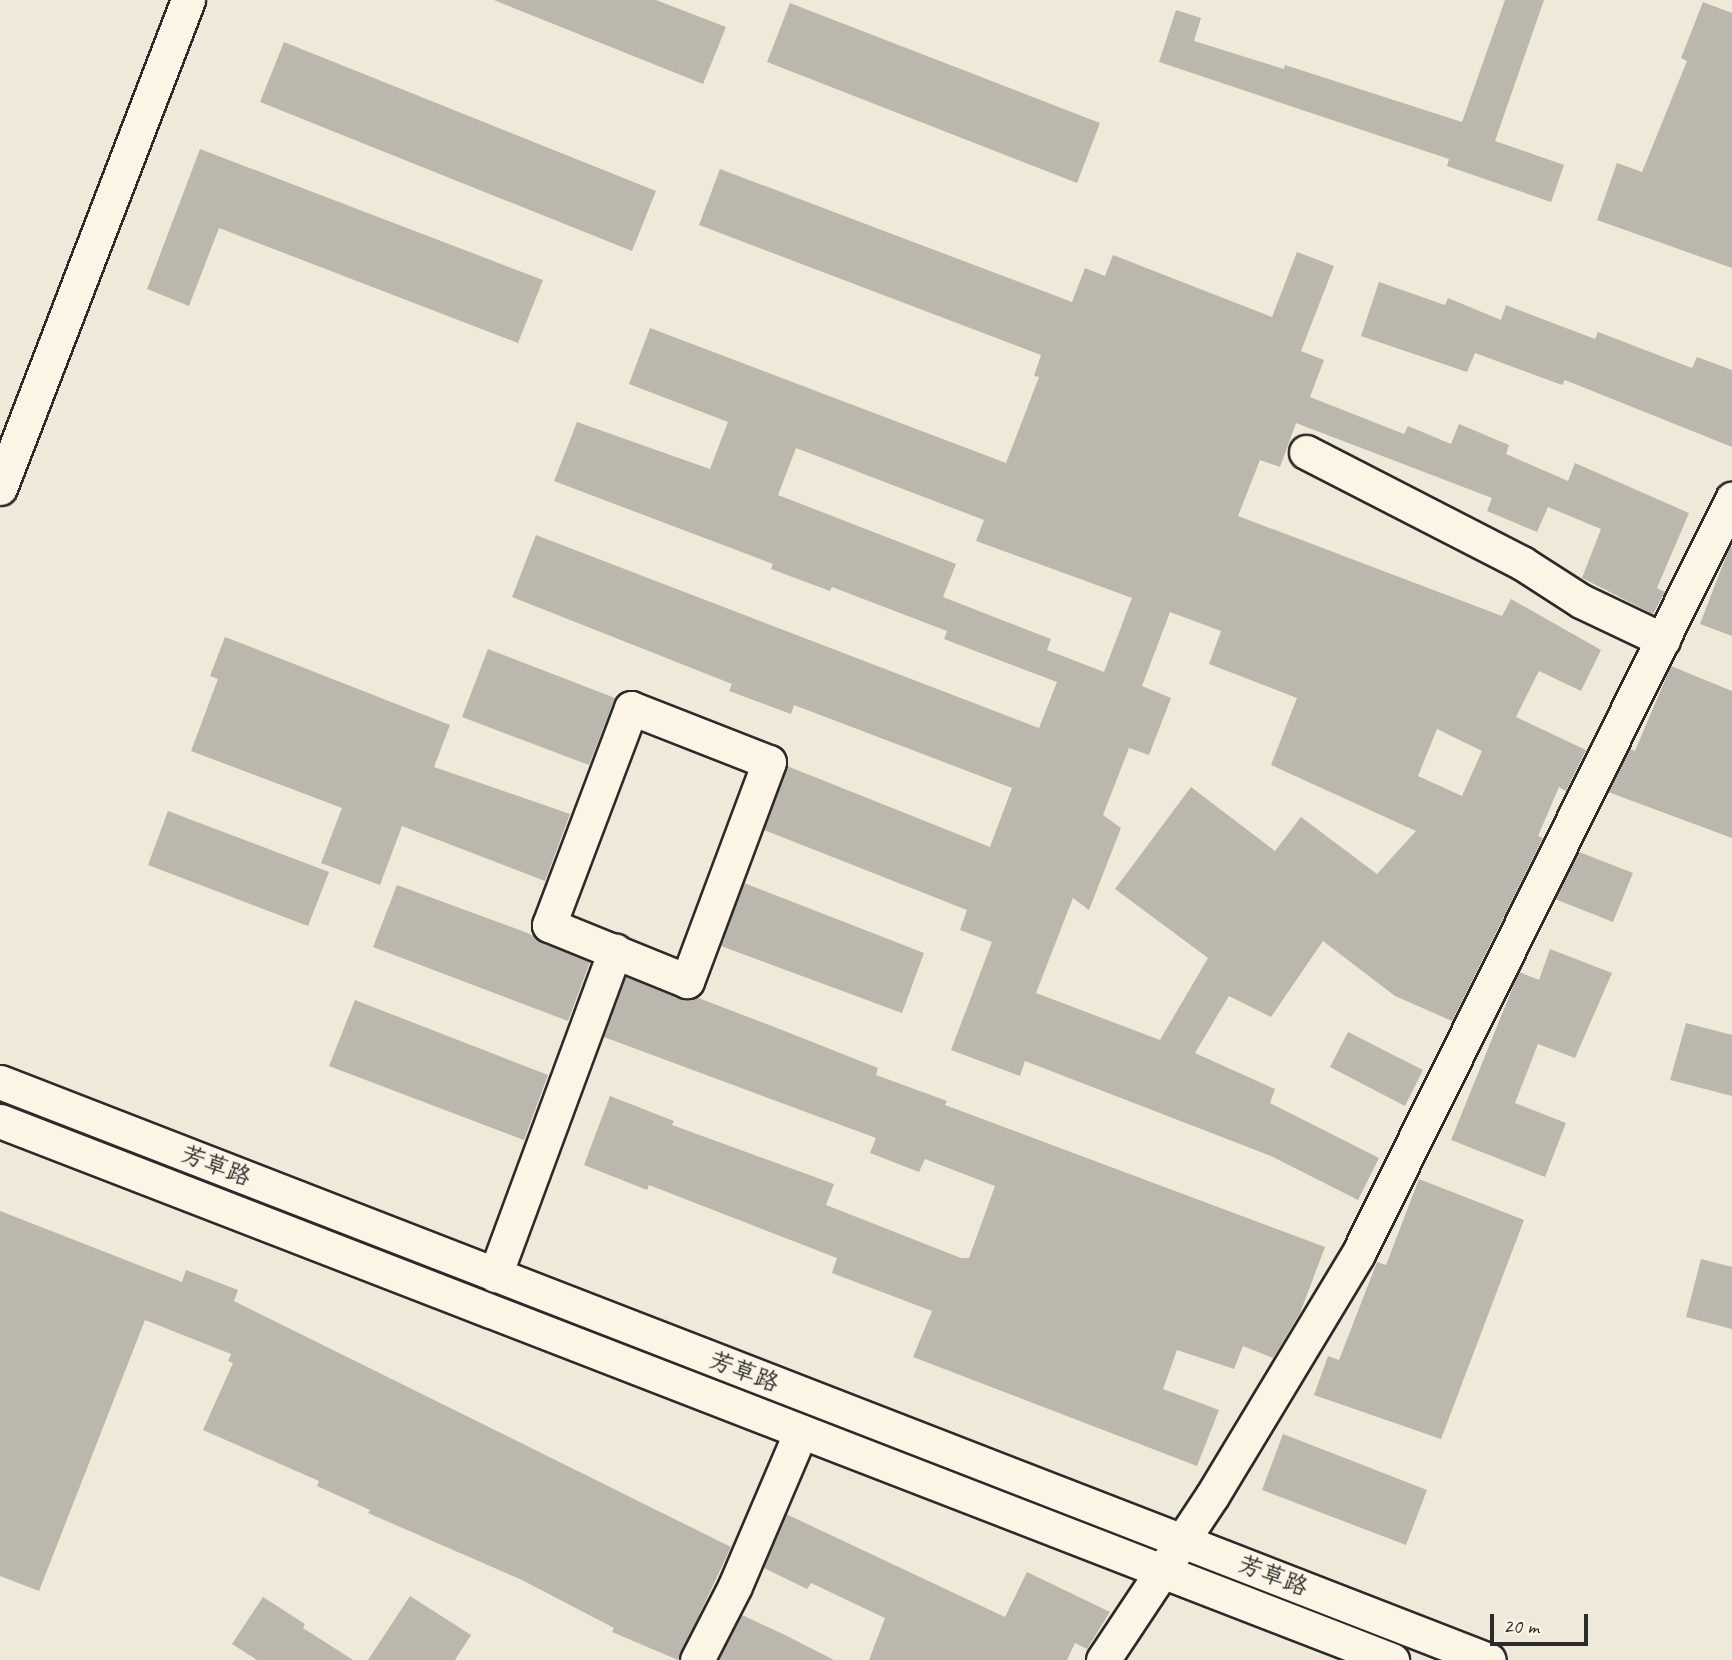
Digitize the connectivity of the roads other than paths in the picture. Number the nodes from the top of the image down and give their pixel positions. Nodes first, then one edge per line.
1 (188, 0) edge
2 (1306, 452) dead end
3 (0, 488) edge
4 (1732, 499) edge
5 (1663, 640) junction
6 (615, 951) junction
7 (0, 1082) edge
8 (0, 1121) edge
9 (495, 1275) junction
10 (802, 1431) junction
11 (1180, 1541) junction
12 (1162, 1571) junction
13 (697, 1660) edge
14 (1103, 1660) edge
15 (1392, 1660) edge
16 (1489, 1660) edge

1 - 3 street
2 - 5 street
4 - 5 street
5 - 11 street
6 - 6 street
6 - 9 street
7 - 9 street, 芳草路
8 - 10 street, 芳草路
9 - 11 street, 芳草路
10 - 12 street, 芳草路
10 - 13 street
11 - 12 street
11 - 16 street, 芳草路
12 - 14 street
12 - 15 street, 芳草路

